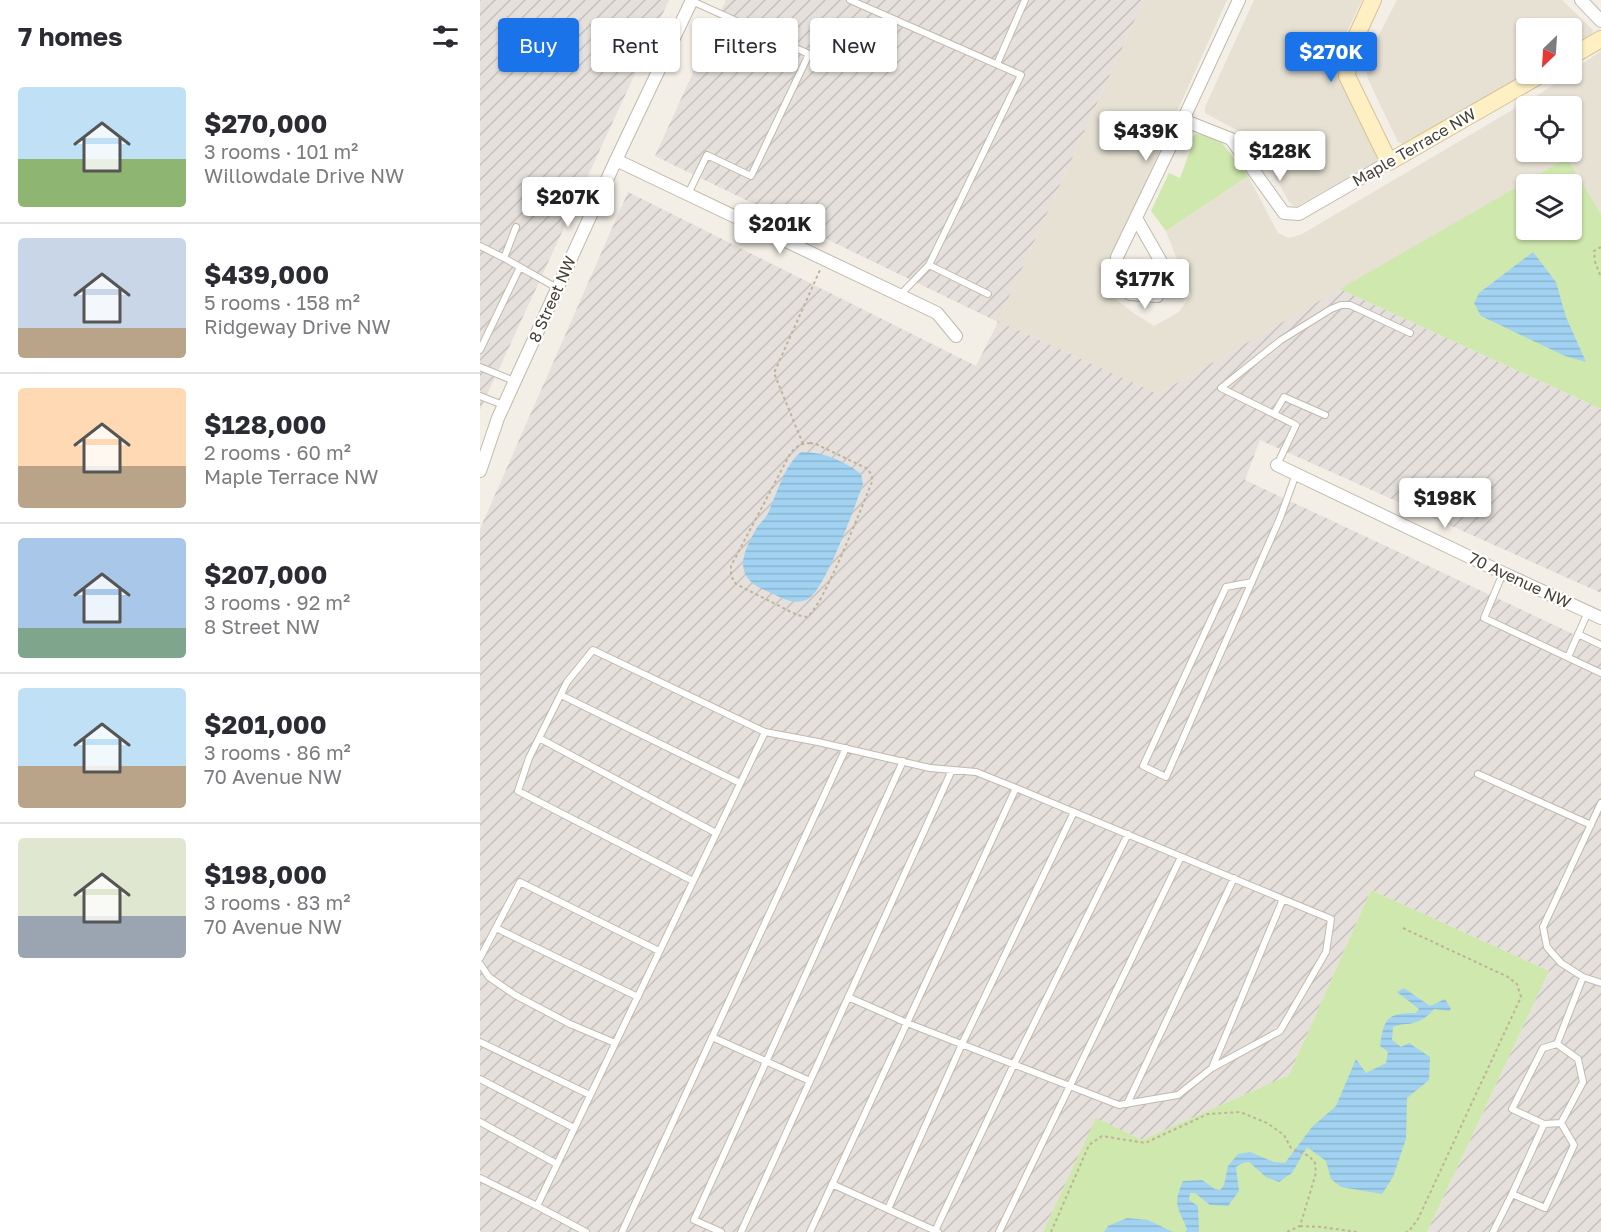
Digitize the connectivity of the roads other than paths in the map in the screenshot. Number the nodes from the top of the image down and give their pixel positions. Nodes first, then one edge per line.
1 (692, 0) edge
2 (850, 0) edge
3 (1025, 0) edge
4 (1239, 0) edge
5 (1373, 0) edge
6 (1581, 0) edge
7 (1601, 21) edge
8 (1601, 39) edge
9 (1582, 50) edge
10 (997, 64) junction
11 (1525, 84) edge
12 (1183, 120) junction
13 (616, 160) junction
14 (1389, 162) junction
15 (687, 195) junction
16 (1136, 218) junction
17 (516, 227) dead end
18 (480, 246) edge
19 (504, 258) junction
20 (929, 266) junction
21 (520, 267) junction
22 (557, 288) junction
23 (988, 294) dead end
24 (900, 296) junction
25 (1410, 333) dead end
26 (956, 336) dead end
27 (480, 350) edge
28 (480, 367) edge
29 (515, 382) junction
30 (480, 396) edge
31 (504, 405) junction
32 (1274, 414) junction
33 (1325, 415) dead end
34 (1277, 465) joint
35 (480, 471) edge
36 (1296, 474) junction
37 (1503, 573) junction
38 (1252, 582) junction
39 (1588, 612) junction
40 (1601, 618) edge
41 (1578, 634) junction
42 (1601, 645) edge
43 (1569, 657) junction
44 (1601, 673) edge
45 (561, 694) junction
46 (765, 732) junction
47 (539, 738) junction
48 (846, 748) junction
49 (903, 761) junction
50 (952, 770) junction
51 (1478, 774) dead end
52 (740, 783) junction
53 (1016, 788) junction
54 (1601, 803) edge
55 (1074, 812) junction
56 (1591, 825) junction
57 (716, 833) junction
58 (1128, 834) junction
59 (1181, 857) junction
60 (1234, 879) junction
61 (693, 881) junction
62 (1283, 899) junction
63 (496, 928) junction
64 (659, 951) junction
65 (480, 958) edge
66 (480, 964) edge
67 (1583, 977) junction
68 (1601, 983) edge
69 (638, 997) junction
70 (848, 997) junction
71 (907, 1023) junction
72 (712, 1037) junction
73 (480, 1042) edge
74 (615, 1043) junction
75 (962, 1044) junction
76 (1557, 1044) junction
77 (766, 1061) junction
78 (1014, 1064) junction
79 (1212, 1068) junction
80 (480, 1079) edge
81 (810, 1081) junction
82 (1070, 1086) junction
83 (590, 1095) junction
84 (1127, 1104) junction
85 (480, 1122) edge
86 (1561, 1123) junction
87 (1544, 1124) junction
88 (574, 1128) junction
89 (557, 1164) junction
90 (480, 1178) edge
91 (832, 1184) junction
92 (1512, 1194) junction
93 (537, 1206) junction
94 (888, 1209) junction
95 (937, 1231) edge
96 (586, 1232) edge
97 (622, 1232) edge
98 (721, 1232) edge
99 (741, 1232) edge
100 (810, 1232) edge
101 (999, 1232) edge
102 (1494, 1232) edge

1 - 13 street, 8 Street NW
1 - 15 lane
2 - 10 lane
3 - 10 lane
4 - 12 street
5 - 14 street
6 - 7 street
8 - 9 street
10 - 20 lane
11 - 14 street, Maple Terrace NW
12 - 14 street, Maple Terrace NW
12 - 16 street
13 - 15 street
13 - 22 street, 8 Street NW
15 - 24 street
16 - 16 street
17 - 19 lane
18 - 19 lane
19 - 21 lane
20 - 23 lane
20 - 24 lane
21 - 22 lane
21 - 27 lane
22 - 29 street, 8 Street NW
24 - 26 street
25 - 32 lane
28 - 29 lane
29 - 31 street, 8 Street NW
30 - 31 lane
31 - 35 street, 8 Street NW
32 - 33 lane
32 - 34 lane
34 - 36 street, 70 Avenue NW
36 - 37 street, 70 Avenue NW
36 - 38 lane
37 - 39 street, 70 Avenue NW
37 - 43 lane
38 - 38 lane
39 - 40 street, 70 Avenue NW
39 - 41 lane
41 - 42 lane
41 - 43 lane
43 - 44 lane
45 - 46 lane
45 - 47 lane
45 - 52 lane
46 - 48 lane
46 - 52 lane
47 - 57 lane
47 - 61 lane
48 - 49 lane
48 - 72 lane
49 - 50 lane
49 - 77 lane
50 - 53 lane
50 - 70 lane
51 - 56 lane
52 - 57 lane
53 - 55 lane
53 - 71 lane
54 - 56 lane
55 - 58 lane
55 - 75 lane
56 - 67 lane
57 - 61 lane
58 - 59 lane
58 - 78 lane
59 - 60 lane
59 - 82 lane
60 - 62 lane
60 - 84 lane
61 - 64 lane
62 - 79 lane
62 - 79 lane
63 - 64 lane
63 - 65 lane
63 - 69 lane
64 - 69 lane
66 - 74 lane
67 - 68 lane
67 - 76 lane
69 - 74 lane
70 - 71 lane
70 - 81 lane
71 - 75 lane
71 - 91 lane
72 - 77 lane
72 - 97 lane
73 - 83 lane
74 - 83 lane
75 - 78 lane
75 - 94 lane
76 - 86 lane
76 - 87 lane
77 - 81 lane
77 - 98 lane
78 - 82 lane
78 - 95 lane
79 - 84 lane
80 - 88 lane
81 - 99 lane
82 - 84 lane
82 - 101 lane
83 - 88 lane
85 - 89 lane
86 - 87 lane
86 - 92 lane
87 - 92 lane
88 - 89 lane
89 - 93 lane
90 - 93 lane
91 - 94 lane
91 - 100 lane
92 - 102 lane
93 - 96 lane
94 - 95 lane

